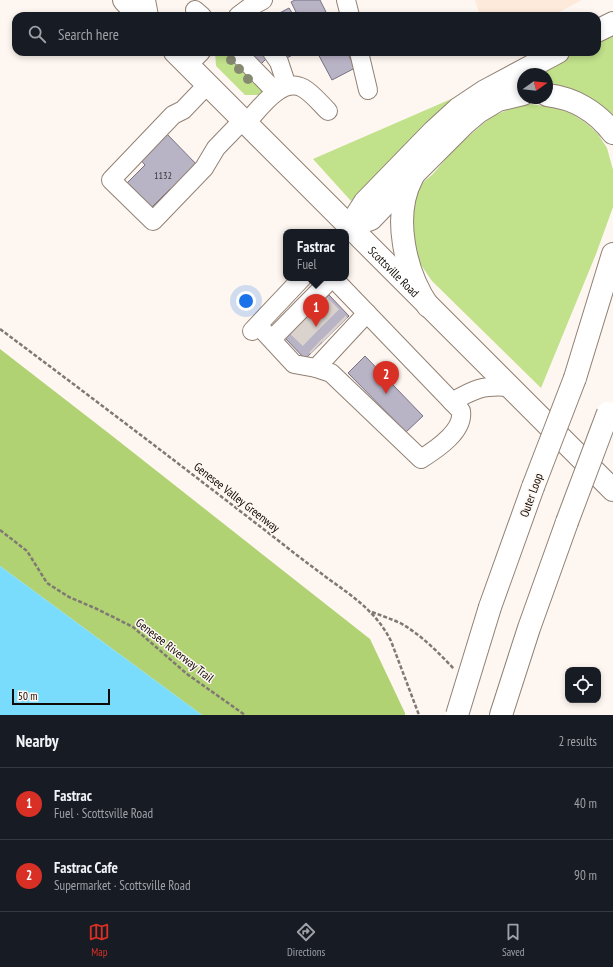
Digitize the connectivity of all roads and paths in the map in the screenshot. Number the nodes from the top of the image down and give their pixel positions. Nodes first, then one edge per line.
1 (124, 0) edge
2 (146, 0) edge
3 (264, 0) edge
4 (346, 0) edge
5 (135, 12) edge
6 (148, 12) edge
7 (243, 12) edge
8 (349, 12) edge
9 (613, 23) edge
10 (601, 29) edge
11 (188, 56) edge
12 (244, 56) edge
13 (275, 56) edge
14 (360, 56) edge
15 (551, 56) edge
16 (207, 85) junction
17 (282, 89) junction
18 (368, 90) dead end
19 (517, 95) edge
20 (553, 96) edge
21 (328, 111) dead end
22 (245, 122) junction
23 (613, 133) edge
24 (416, 172) junction
25 (346, 229) edge
26 (348, 229) edge
27 (349, 229) edge
28 (349, 232) edge
29 (613, 254) edge
30 (613, 279) edge
31 (299, 281) edge
32 (331, 281) edge
33 (336, 281) edge
34 (428, 306) junction
35 (367, 314) junction
36 (0, 329) edge
37 (272, 339) junction
38 (331, 348) junction
39 (575, 378) junction
40 (509, 387) junction
41 (452, 402) junction
42 (611, 406) edge
43 (613, 490) edge
44 (0, 530) edge
45 (371, 612) junction
46 (459, 674) dead end
47 (245, 715) edge
48 (419, 715) edge
49 (457, 715) edge
50 (501, 715) edge

1 - 5 main road
2 - 6 street
3 - 7 street
4 - 8 street
9 - 10 main road
11 - 16 main road, Scottsville Road
12 - 17 street
13 - 17 street
14 - 18 street
15 - 26 main road
16 - 22 main road, Scottsville Road
16 - 22 street
17 - 21 street
17 - 22 street
19 - 24 main road
20 - 23 main road
22 - 25 main road, Scottsville Road
24 - 27 main road
24 - 34 main road
28 - 34 main road, Scottsville Road
29 - 39 main road
30 - 39 main road, Outer Loop
31 - 37 street
32 - 37 street
33 - 35 street
34 - 40 main road, Scottsville Road
35 - 38 street
35 - 41 street
36 - 45 path, Genesee Valley Greenway
37 - 38 street
38 - 41 street
39 - 49 main road, Outer Loop, bridge
40 - 41 street
40 - 43 main road, Scottsville Road
42 - 50 main road, bridge
44 - 47 path, Genesee Riverway Trail
45 - 46 path
45 - 48 path, Genesee Valley Greenway

